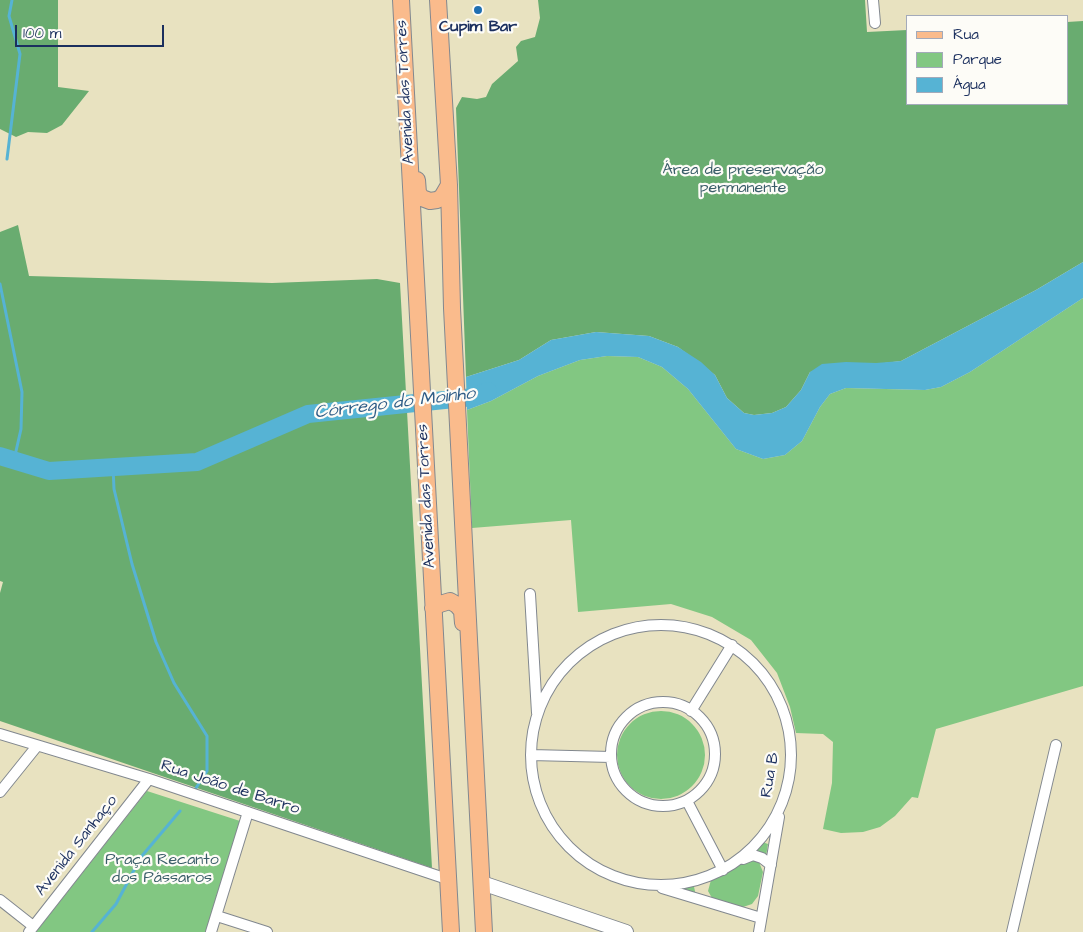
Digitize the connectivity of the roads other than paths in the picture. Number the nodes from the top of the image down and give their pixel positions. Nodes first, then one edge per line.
1 (401, 0) edge
2 (438, 0) edge
3 (873, 0) edge
4 (875, 23) dead end
5 (406, 87) junction
6 (449, 185) junction
7 (530, 594) dead end
8 (433, 608) junction
9 (732, 645) junction
10 (692, 710) junction
11 (537, 716) junction
12 (0, 734) edge
13 (474, 737) junction
14 (1056, 745) dead end
15 (37, 746) junction
16 (531, 755) junction
17 (611, 756) junction
18 (149, 779) junction
19 (0, 792) edge
20 (687, 801) junction
21 (780, 809) junction
22 (248, 812) junction
23 (739, 860) junction
24 (771, 866) junction
25 (723, 870) junction
26 (710, 876) junction
27 (447, 880) junction
28 (482, 883) junction
29 (650, 885) junction
30 (0, 900) edge
31 (705, 900) junction
32 (216, 916) junction
33 (761, 918) junction
34 (31, 929) edge
35 (211, 932) edge
36 (267, 932) edge
37 (451, 932) edge
38 (484, 932) edge
39 (626, 932) edge
40 (758, 932) edge
41 (1012, 932) edge

1 - 5 main road, Avenida das Torres
2 - 6 main road
3 - 4 street
5 - 6 main road
5 - 8 main road, Avenida das Torres
6 - 13 main road
7 - 11 street, Rua B
8 - 13 main road
8 - 27 main road, Avenida das Torres
9 - 10 street
9 - 11 street, Rua B
9 - 21 street, Rua B
10 - 17 street
10 - 20 street
11 - 16 street, Rua B
12 - 15 street, Rua João de Barro
13 - 28 main road
14 - 41 street
15 - 18 street, Rua João de Barro
15 - 19 street
16 - 17 street
16 - 29 street, Rua B
17 - 20 street
18 - 22 street, Rua João de Barro
18 - 34 street, Avenida Sanhaço
20 - 25 street
21 - 23 street, Rua B
21 - 24 street
22 - 27 street, Rua João de Barro
22 - 32 street
23 - 24 street
23 - 25 street, Rua B
24 - 33 street
25 - 26 street, Rua B
26 - 29 street, Rua B
26 - 31 street
27 - 37 main road, Avenida das Torres
28 - 38 main road
28 - 39 street
29 - 31 street
30 - 34 street
31 - 33 street
32 - 35 street
32 - 36 street
33 - 40 street

